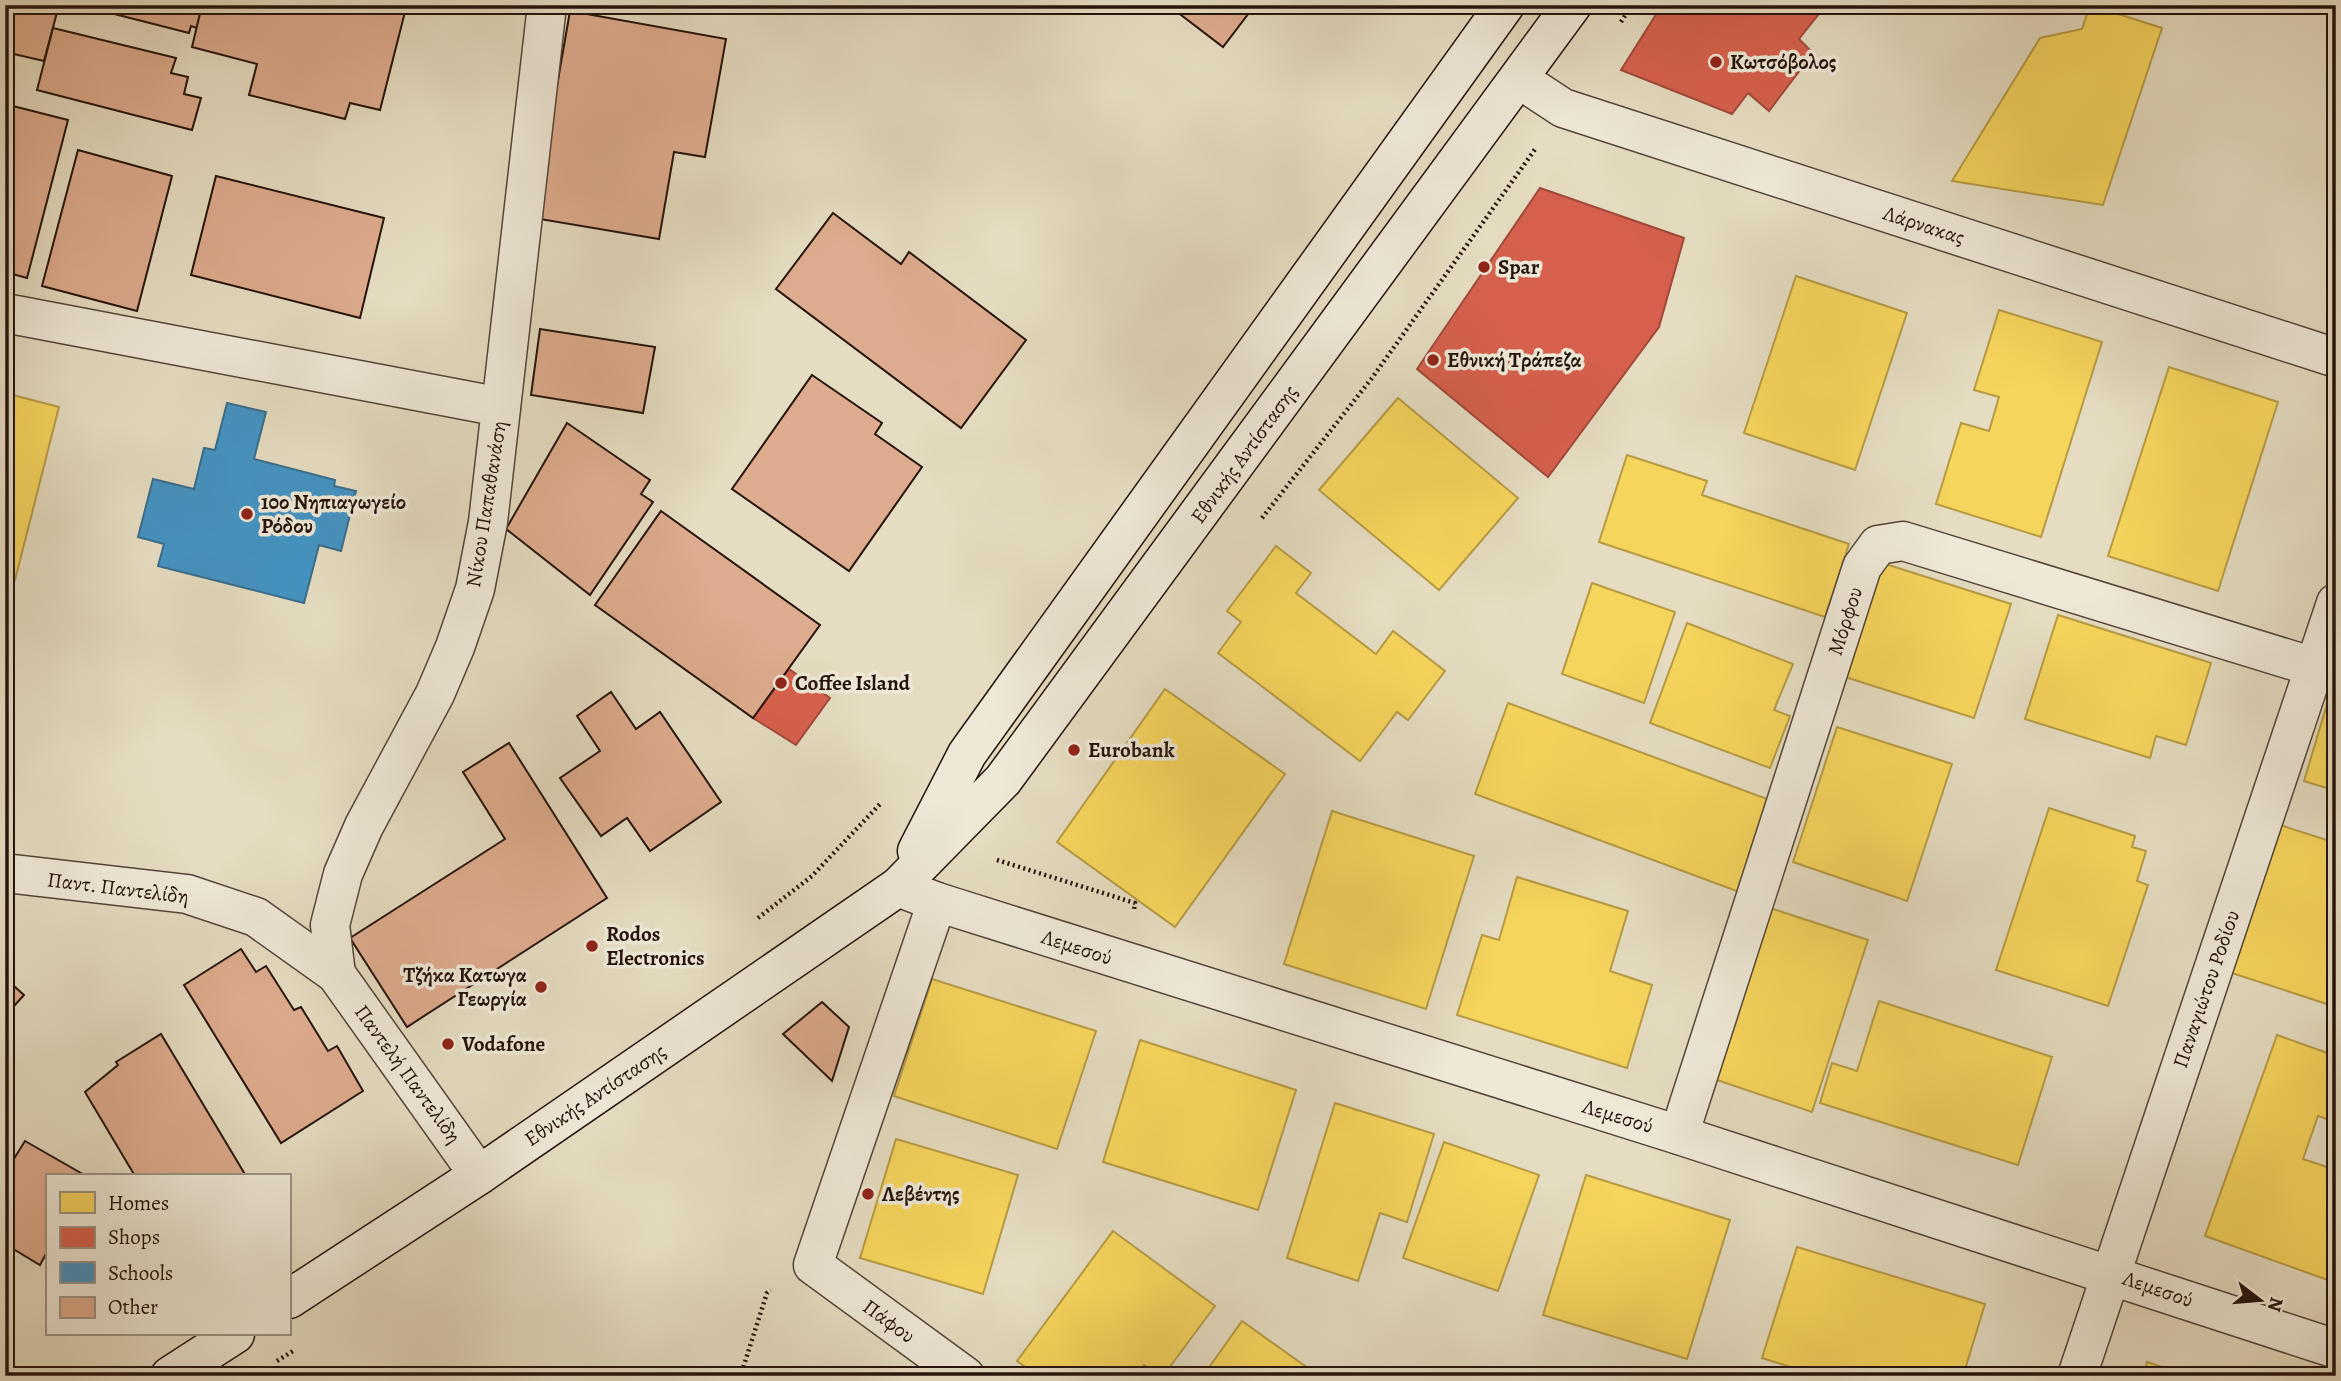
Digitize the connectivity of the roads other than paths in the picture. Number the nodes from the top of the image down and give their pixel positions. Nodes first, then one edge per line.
1 (547, 5) edge
2 (1505, 5) edge
3 (1573, 5) edge
4 (1519, 79) junction
5 (5, 313) edge
6 (2336, 358) edge
7 (501, 407) junction
8 (2336, 603) edge
9 (2314, 667) junction
10 (5, 873) edge
11 (898, 887) junction
12 (937, 902) junction
13 (336, 974) junction
14 (1679, 1135) junction
15 (479, 1175) junction
16 (2111, 1273) junction
17 (290, 1298) edge
18 (232, 1336) edge
19 (2336, 1349) edge
20 (170, 1376) edge
21 (965, 1376) edge
22 (2077, 1376) edge

1 - 7 street, Νίκου Παπαθανάση
2 - 11 street, Εθνικής Αντίστασης
3 - 4 street, Εθνικής Αντίστασης
4 - 6 street, Λάρνακας
4 - 11 street, Εθνικής Αντίστασης
5 - 7 street
7 - 13 street, Νίκου Παπαθανάση
8 - 9 street, Παναγιώτου Ροδίου
9 - 14 street, Μόρφου
9 - 16 street, Παναγιώτου Ροδίου
10 - 13 street, Παντ. Παντελίδη
11 - 12 street, Λεμεσού
11 - 15 street, Εθνικής Αντίστασης
12 - 14 street, Λεμεσού
12 - 21 street, Πάφου
13 - 15 street, Παντελή Παντελίδη
14 - 16 street, Λεμεσού
15 - 17 street, Εθνικής Αντίστασης
16 - 19 street, Λεμεσού
16 - 22 street, Παναγιώτου Ροδίου
18 - 20 street

